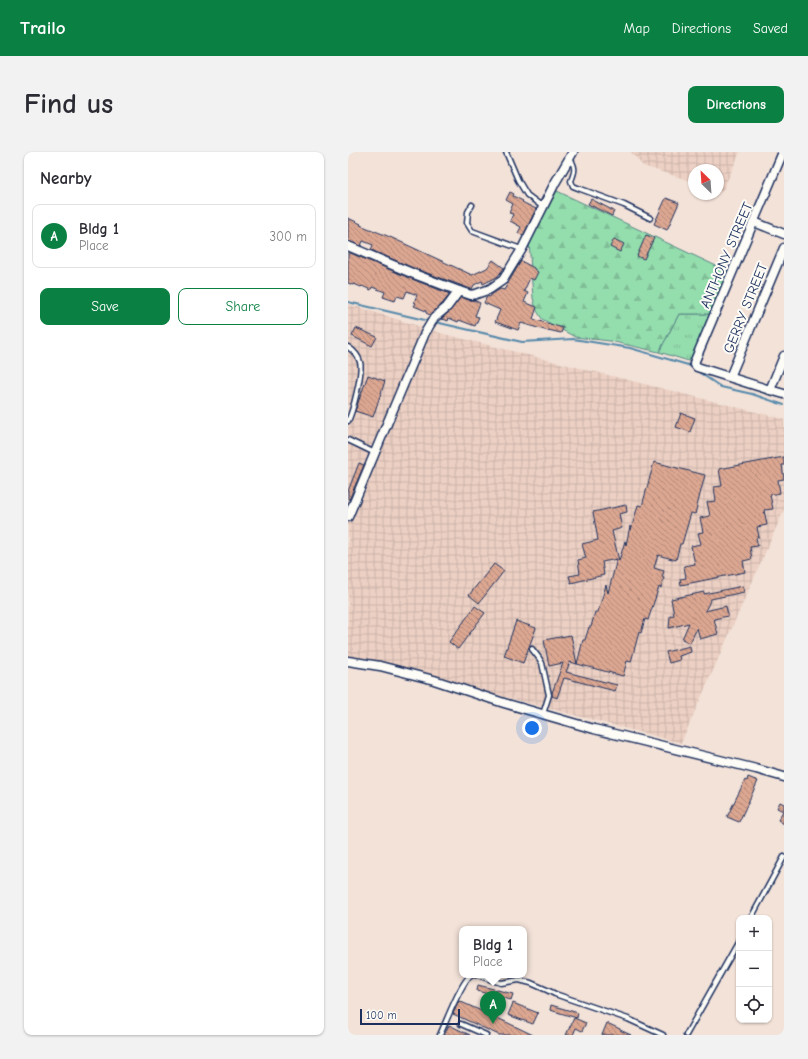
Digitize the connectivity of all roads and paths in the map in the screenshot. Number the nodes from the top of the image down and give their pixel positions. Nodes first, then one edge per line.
1 (506, 152) edge
2 (782, 152) edge
3 (572, 155) edge
4 (472, 205) dead end
5 (544, 207) junction
6 (650, 218) dead end
7 (754, 222) junction
8 (784, 234) edge
9 (348, 246) edge
10 (784, 248) edge
11 (522, 249) junction
12 (459, 291) junction
13 (348, 348) edge
14 (784, 356) edge
15 (730, 377) junction
16 (770, 390) junction
17 (784, 394) edge
18 (348, 421) edge
19 (348, 440) edge
20 (375, 453) junction
21 (348, 517) edge
22 (532, 649) dead end
23 (348, 661) edge
24 (543, 714) junction
25 (784, 777) edge
26 (784, 857) edge
27 (753, 915) edge
28 (736, 946) edge
29 (467, 978) edge
30 (486, 978) edge
31 (460, 1024) dead end
32 (440, 1035) edge
33 (486, 1035) edge
34 (663, 1035) edge
35 (686, 1035) edge

1 - 5 lane
2 - 7 street, ANTHONY STREET
3 - 5 street
3 - 6 lane
4 - 11 lane
5 - 11 street
7 - 8 street
7 - 15 street, ANTHONY STREET
9 - 12 street
10 - 15 street, GERRY STREET
11 - 12 street
12 - 20 street
13 - 18 lane
14 - 16 street
15 - 16 street
16 - 17 street
19 - 20 lane
20 - 21 street
22 - 24 lane
23 - 24 street
24 - 25 street
26 - 27 lane
28 - 35 lane
29 - 32 lane
30 - 34 lane
31 - 33 lane

